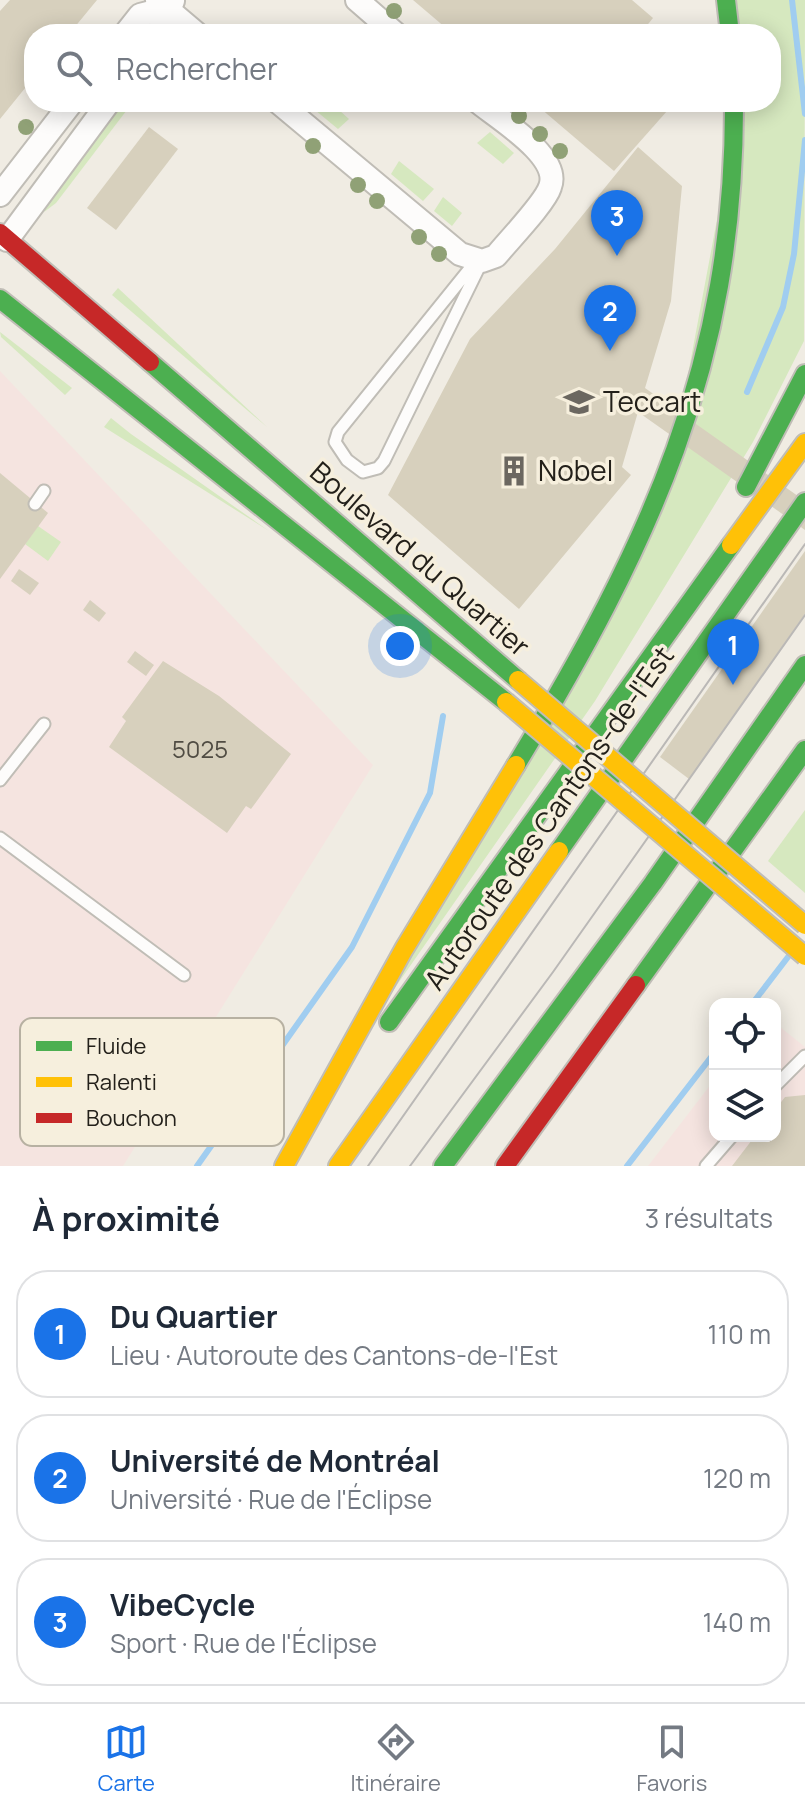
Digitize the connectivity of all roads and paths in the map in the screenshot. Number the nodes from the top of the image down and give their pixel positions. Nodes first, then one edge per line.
1 (357, 0) edge
2 (726, 0) edge
3 (166, 3) edge
4 (133, 24) edge
5 (160, 24) edge
6 (187, 24) edge
7 (385, 24) edge
8 (729, 24) edge
9 (64, 112) edge
10 (101, 112) edge
11 (290, 112) edge
12 (490, 112) edge
13 (734, 112) edge
14 (0, 195) edge
15 (2, 241) edge
16 (479, 261) junction
17 (0, 299) edge
18 (805, 374) edge
19 (805, 443) edge
20 (44, 491) dead end
21 (805, 502) edge
22 (35, 504) dead end
23 (665, 635) junction
24 (805, 665) edge
25 (44, 724) dead end
26 (805, 750) edge
27 (0, 780) edge
28 (0, 838) edge
29 (805, 925) edge
30 (805, 956) edge
31 (184, 975) dead end
32 (805, 1056) edge
33 (781, 1080) edge
34 (727, 1142) edge
35 (285, 1166) edge
36 (338, 1166) edge
37 (443, 1166) edge
38 (505, 1166) edge
39 (706, 1166) edge

1 - 7 street
2 - 8 main road
3 - 4 street
3 - 5 street
3 - 6 street
9 - 14 street
10 - 15 street
11 - 16 street
12 - 16 street
13 - 35 main road
15 - 29 main road, Boulevard du Quartier, bridge
16 - 16 lane
17 - 30 main road, Boulevard du Quartier, bridge
18 - 23 main road
19 - 23 main road
20 - 22 lane
21 - 36 main road, Autoroute des Cantons-de-l'Est
23 - 35 main road
24 - 37 main road
25 - 27 lane
26 - 38 main road
28 - 31 lane
32 - 33 lane
34 - 39 lane

